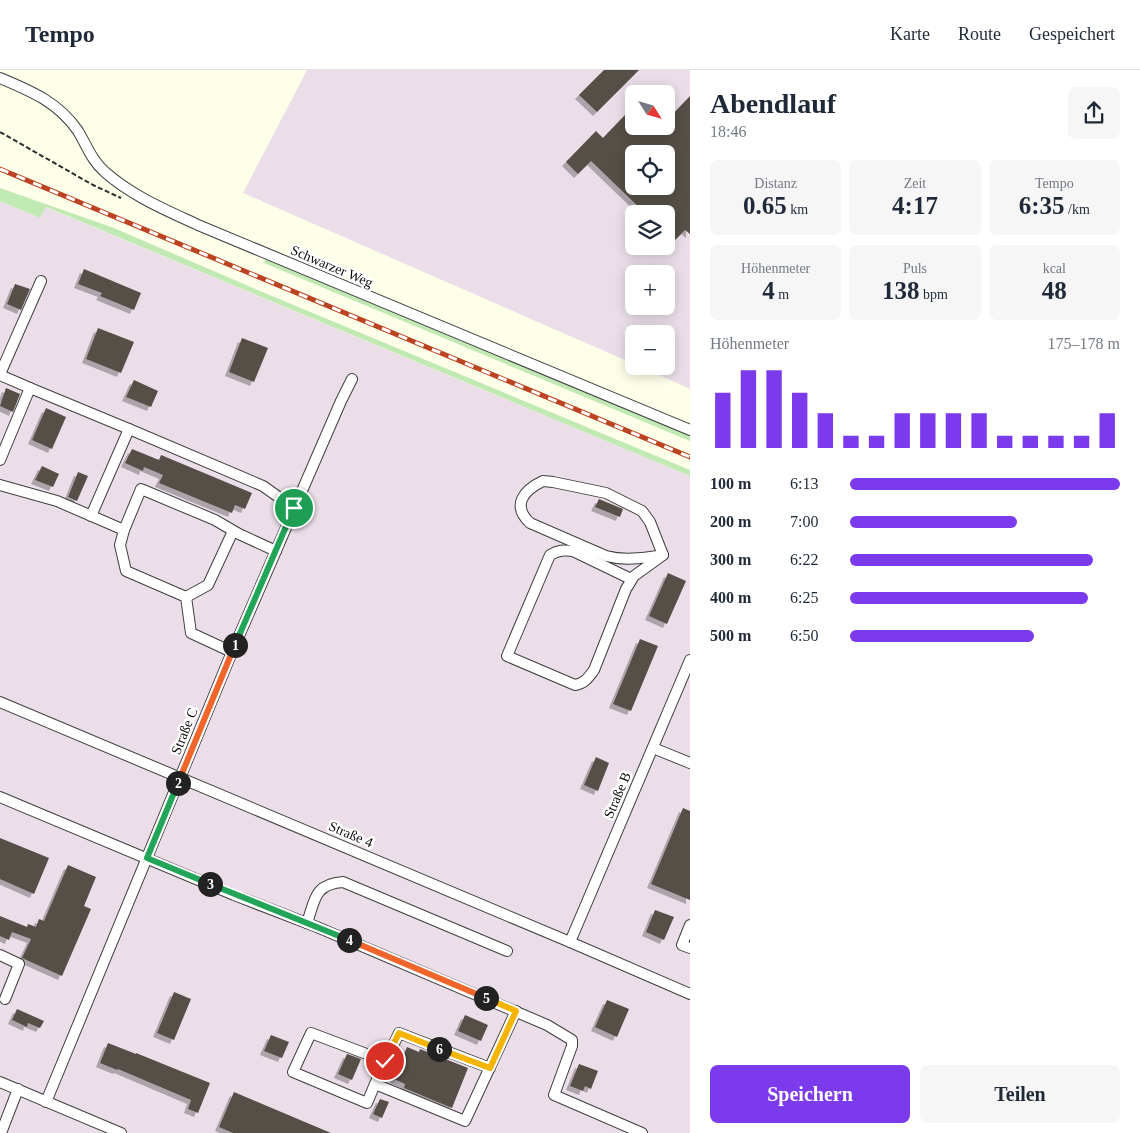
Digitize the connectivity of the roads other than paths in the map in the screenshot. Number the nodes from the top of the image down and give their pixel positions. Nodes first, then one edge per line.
1 (0, 78) edge
2 (41, 281) dead end
3 (0, 375) edge
4 (352, 379) dead end
5 (30, 388) junction
6 (129, 429) junction
7 (690, 430) edge
8 (0, 460) edge
9 (0, 485) edge
10 (294, 508) junction
11 (91, 516) junction
12 (124, 530) junction
13 (233, 531) junction
14 (276, 550) junction
15 (663, 555) junction
16 (631, 579) junction
17 (186, 597) junction
18 (232, 652) junction
19 (690, 660) edge
20 (0, 702) edge
21 (652, 748) junction
22 (690, 763) edge
23 (180, 777) junction
24 (0, 797) edge
25 (147, 858) junction
26 (307, 923) junction
27 (690, 925) edge
28 (570, 942) junction
29 (690, 948) edge
30 (507, 952) dead end
31 (0, 955) edge
32 (5, 991) edge
33 (690, 994) edge
34 (516, 1011) junction
35 (385, 1061) junction
36 (490, 1068) junction
37 (0, 1082) edge
38 (375, 1084) junction
39 (18, 1089) junction
40 (46, 1102) junction
41 (2, 1133) edge
42 (121, 1133) edge
43 (642, 1133) edge

1 - 7 street, Schwarzer Weg
2 - 3 street
3 - 5 street
4 - 10 street, Straße C
5 - 6 street
5 - 8 street
6 - 10 street
6 - 11 street
9 - 11 street
10 - 14 street, Straße C
11 - 12 street
12 - 13 street
12 - 17 street
13 - 14 street
13 - 17 street
14 - 18 street, Straße C
15 - 15 street
15 - 16 street
16 - 16 street
17 - 18 street
18 - 23 street, Straße C
19 - 21 street, Straße B
20 - 23 street, Straße 4
21 - 22 street
21 - 28 street, Straße B
23 - 25 street, Straße C
23 - 28 street, Straße 4
24 - 25 street
25 - 26 street
25 - 40 street, Straße C
26 - 30 street
26 - 34 street
27 - 29 street
28 - 33 street, Straße 4
31 - 32 street
34 - 36 street
34 - 43 street
35 - 36 street
35 - 38 street
35 - 38 street
36 - 38 street
37 - 39 street
39 - 40 street
39 - 41 street
40 - 42 street

